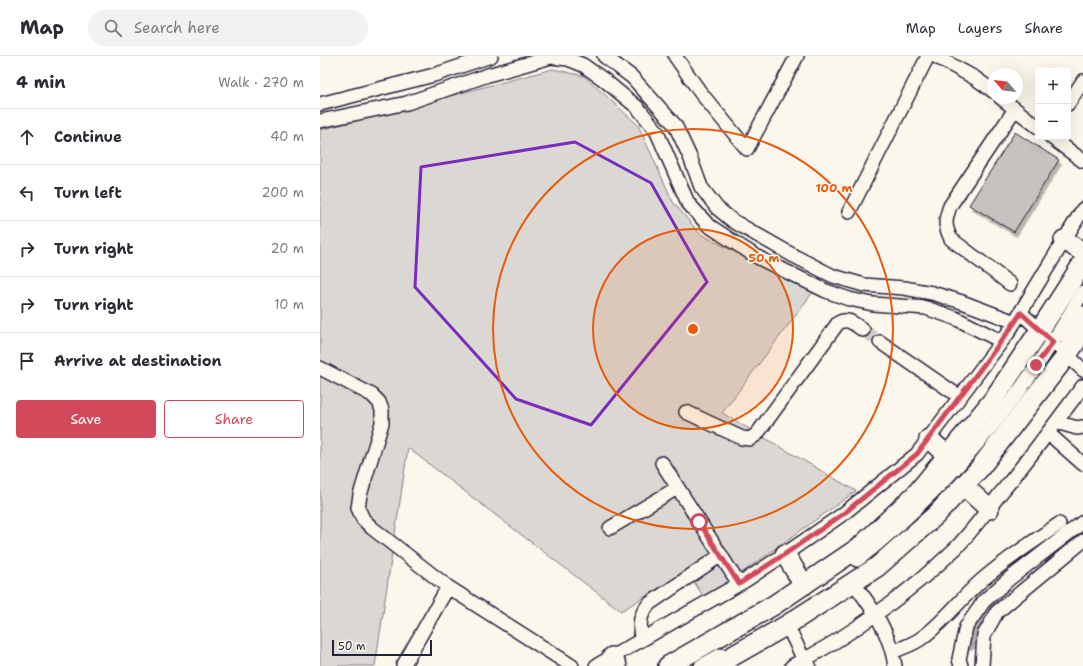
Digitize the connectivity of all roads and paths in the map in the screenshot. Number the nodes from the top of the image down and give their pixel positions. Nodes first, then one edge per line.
1 (491, 56) edge
2 (604, 56) edge
3 (675, 56) edge
4 (797, 56) edge
5 (928, 56) edge
6 (935, 56) edge
7 (478, 58) edge
8 (1083, 81) edge
9 (987, 87) edge
10 (1071, 99) edge
11 (320, 104) edge
12 (1009, 104) edge
13 (1015, 109) junction
14 (320, 121) edge
15 (1035, 125) edge
16 (1055, 140) edge
17 (1083, 161) edge
18 (1083, 210) edge
19 (849, 212) dead end
20 (1064, 240) junction
21 (1083, 252) edge
22 (1083, 263) edge
23 (1010, 284) dead end
24 (1083, 292) edge
25 (1083, 313) edge
26 (1018, 317) junction
27 (863, 330) tunnel mouth
28 (1083, 331) edge
29 (1001, 341) junction
30 (880, 342) tunnel mouth
31 (1055, 344) junction
32 (320, 368) edge
33 (1083, 370) edge
34 (1083, 386) edge
35 (960, 397) junction
36 (686, 412) dead end
37 (1056, 422) junction
38 (1083, 427) edge
39 (1048, 433) junction
40 (928, 439) junction
41 (948, 456) junction
42 (662, 463) dead end
43 (1083, 464) edge
44 (964, 486) junction
45 (677, 488) junction
46 (989, 509) junction
47 (1083, 522) edge
48 (1059, 524) dead end
49 (610, 528) dead end
50 (1083, 541) edge
51 (785, 554) junction
52 (721, 555) junction
53 (853, 582) junction
54 (739, 584) junction
55 (804, 585) junction
56 (448, 587) junction
57 (876, 614) junction
58 (787, 625) junction
59 (641, 640) junction
60 (893, 652) junction
61 (608, 663) edge
62 (807, 663) edge
63 (403, 666) edge
64 (572, 666) edge
65 (668, 666) edge
66 (678, 666) edge
67 (701, 666) edge
68 (715, 666) edge
69 (792, 666) edge
70 (895, 666) edge
71 (961, 666) edge
72 (982, 666) edge

1 - 7 street
2 - 26 street
3 - 4 street
5 - 19 street
6 - 9 street
7 - 11 street
8 - 10 street
12 - 13 street
13 - 15 street
13 - 23 street
14 - 29 street
16 - 17 street
18 - 20 street
20 - 21 highway
20 - 26 street
22 - 31 highway
24 - 31 street
25 - 31 street
26 - 29 street
26 - 31 street
27 - 36 street
28 - 31 highway
29 - 35 street
30 - 35 street
31 - 33 street
31 - 41 highway
31 - 44 highway
31 - 66 street
31 - 67 street
32 - 56 street
34 - 37 street
35 - 40 street
37 - 38 street
37 - 39 street
39 - 43 street
39 - 46 street
40 - 41 highway
40 - 51 street
41 - 55 highway
42 - 45 street
44 - 46 highway
44 - 53 highway
45 - 49 street
45 - 52 street
46 - 57 street
47 - 71 street
48 - 60 street
50 - 72 street
51 - 54 street
51 - 55 highway
52 - 54 street
52 - 59 street
53 - 57 street
53 - 58 highway
54 - 59 street
55 - 65 highway
56 - 63 street
56 - 64 street
57 - 60 street
57 - 62 street
58 - 62 street
58 - 68 highway
59 - 61 street
60 - 70 street
62 - 69 street

